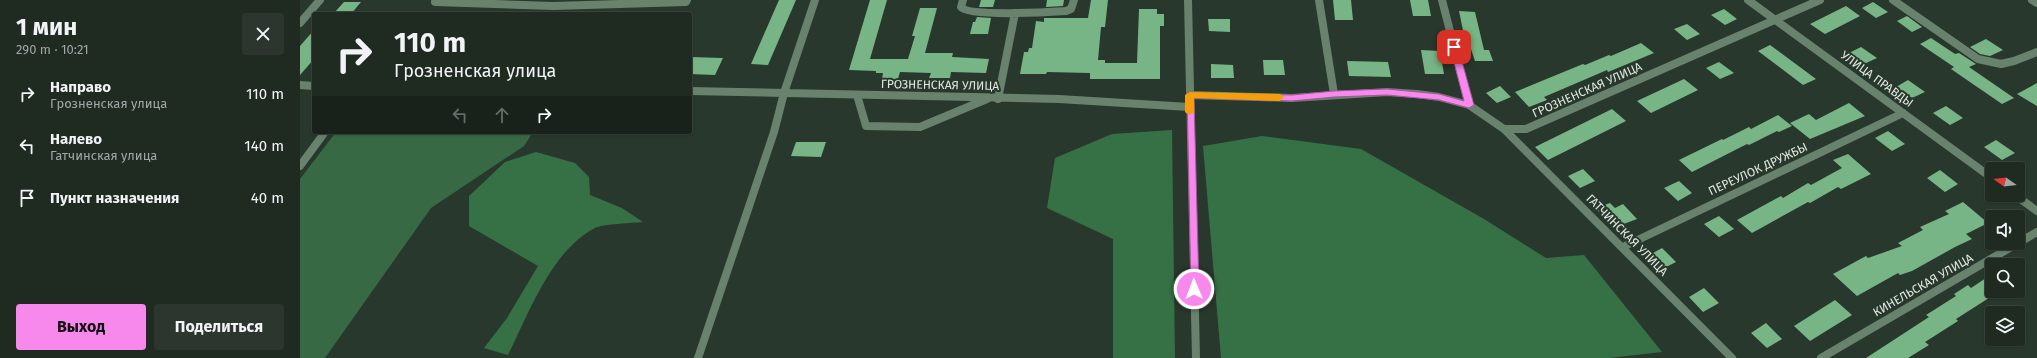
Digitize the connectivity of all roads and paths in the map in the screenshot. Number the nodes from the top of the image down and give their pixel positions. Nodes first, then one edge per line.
1 (320, 0) edge
2 (436, 0) edge
3 (687, 0) edge
4 (815, 0) edge
5 (963, 0) edge
6 (1074, 0) edge
7 (1188, 0) edge
8 (1319, 0) edge
9 (1442, 0) edge
10 (1748, 0) edge
11 (1820, 0) edge
12 (1893, 0) edge
13 (2032, 0) edge
14 (555, 3) edge
15 (2037, 3) edge
16 (549, 12) edge
17 (1015, 13) junction
18 (1775, 20) junction
19 (300, 23) edge
20 (2037, 52) edge
21 (300, 86) edge
22 (312, 86) edge
23 (692, 91) edge
24 (784, 93) junction
25 (1334, 94) junction
26 (857, 95) junction
27 (1190, 95) junction
28 (987, 99) junction
29 (998, 99) junction
30 (1469, 105) junction
31 (1189, 106) junction
32 (1903, 113) junction
33 (1504, 129) junction
34 (324, 134) edge
35 (300, 166) edge
36 (1985, 173) edge
37 (2025, 202) edge
38 (2037, 211) edge
39 (2037, 232) edge
40 (1623, 247) junction
41 (698, 358) edge
42 (1196, 358) edge
43 (1732, 358) edge
44 (1821, 358) edge

1 - 19 street
2 - 14 street
3 - 14 street
4 - 24 street
5 - 17 street
6 - 17 street
7 - 27 street
8 - 25 street
9 - 30 street
10 - 18 street, УЛИЦА ПРАВДЫ
11 - 18 street, ГРОЗНЕНСКАЯ УЛИЦА
12 - 20 street
13 - 15 street
14 - 16 street
17 - 29 street
18 - 32 street, УЛИЦА ПРАВДЫ
18 - 33 street, ГРОЗНЕНСКАЯ УЛИЦА
21 - 22 street
23 - 24 street, ГРОЗНЕНСКАЯ УЛИЦА
24 - 26 street, ГРОЗНЕНСКАЯ УЛИЦА
24 - 41 street
25 - 27 street
25 - 30 street
26 - 28 street, ГРОЗНЕНСКАЯ УЛИЦА
26 - 28 street
27 - 31 street
28 - 29 street, ГРОЗНЕНСКАЯ УЛИЦА
29 - 31 street, ГРОЗНЕНСКАЯ УЛИЦА
30 - 33 street
31 - 42 street
32 - 36 street, УЛИЦА ПРАВДЫ
32 - 40 street, ПЕРЕУЛОК ДРУЖБЫ
33 - 40 street, ГАТЧИНСКАЯ УЛИЦА
34 - 35 street
37 - 38 street
39 - 44 street, КИНЕЛЬСКАЯ УЛИЦА
40 - 43 street, ГАТЧИНСКАЯ УЛИЦА

